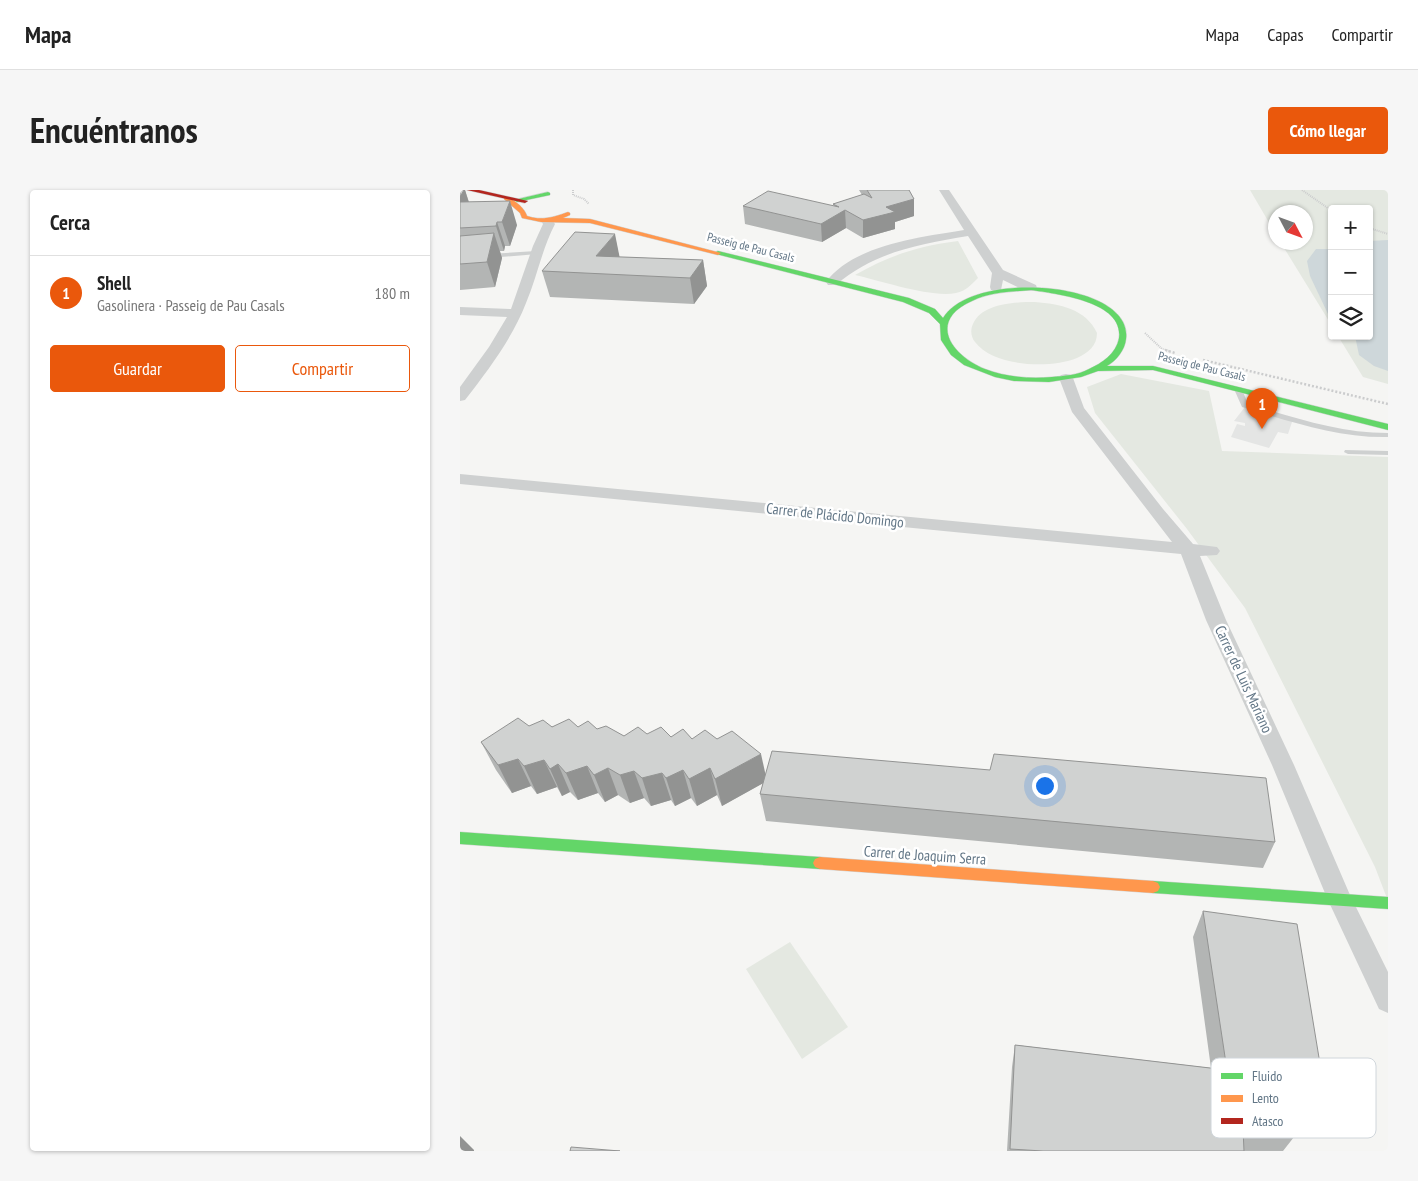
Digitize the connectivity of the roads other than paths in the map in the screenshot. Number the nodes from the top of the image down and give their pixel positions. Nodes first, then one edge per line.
1 (470, 190) edge
2 (944, 190) edge
3 (550, 191) edge
4 (511, 199) junction
5 (538, 203) junction
6 (568, 209) junction
7 (523, 212) junction
8 (532, 220) joint
9 (547, 227) junction
10 (971, 232) junction
11 (536, 253) junction
12 (479, 256) edge
13 (998, 273) junction
14 (832, 282) junction
15 (1031, 288) junction
16 (996, 291) junction
17 (906, 300) junction
18 (963, 302) junction
19 (460, 311) edge
20 (515, 313) junction
21 (943, 324) junction
22 (1152, 356) dead end
23 (1095, 369) junction
24 (1066, 378) junction
25 (1238, 389) junction
26 (460, 397) edge
27 (1378, 412) dead end
28 (1388, 427) edge
29 (1388, 435) edge
30 (1348, 452) dead end
31 (1388, 453) edge
32 (460, 479) edge
33 (1188, 549) junction
34 (1211, 551) dead end
35 (460, 838) edge
36 (1339, 898) junction
37 (1388, 903) edge
38 (1388, 1000) edge

1 - 4 street
2 - 10 street
3 - 4 street
3 - 5 street
3 - 6 street
4 - 5 street
4 - 7 street
5 - 6 street, Passeig de Pau Casals
5 - 7 street
6 - 9 street
6 - 14 street, Passeig de Pau Casals
7 - 8 street
8 - 9 street
9 - 11 street
10 - 13 street
10 - 14 street
11 - 12 lane
11 - 20 street
13 - 15 street
13 - 16 street
14 - 17 street, Passeig de Pau Casals
15 - 16 street
15 - 23 street
16 - 18 street
17 - 18 street, Passeig de Pau Casals
17 - 21 street, Passeig de Pau Casals
18 - 21 street
19 - 20 street
20 - 26 street
21 - 24 street
22 - 27 street, Passeig de Pau Casals
23 - 24 street
23 - 25 street, Passeig de Pau Casals
24 - 33 street, Carrer de Luis Mariano
25 - 28 street, Passeig de Pau Casals
25 - 29 lane
30 - 31 lane
32 - 33 street, Carrer de Plácido Domingo
33 - 34 street, Carrer de Plácido Domingo
33 - 36 street, Carrer de Luis Mariano
35 - 36 street, Carrer de Joaquim Serra
36 - 37 street, Carrer de Joaquim Serra
36 - 38 street, Carrer de Luis Mariano

